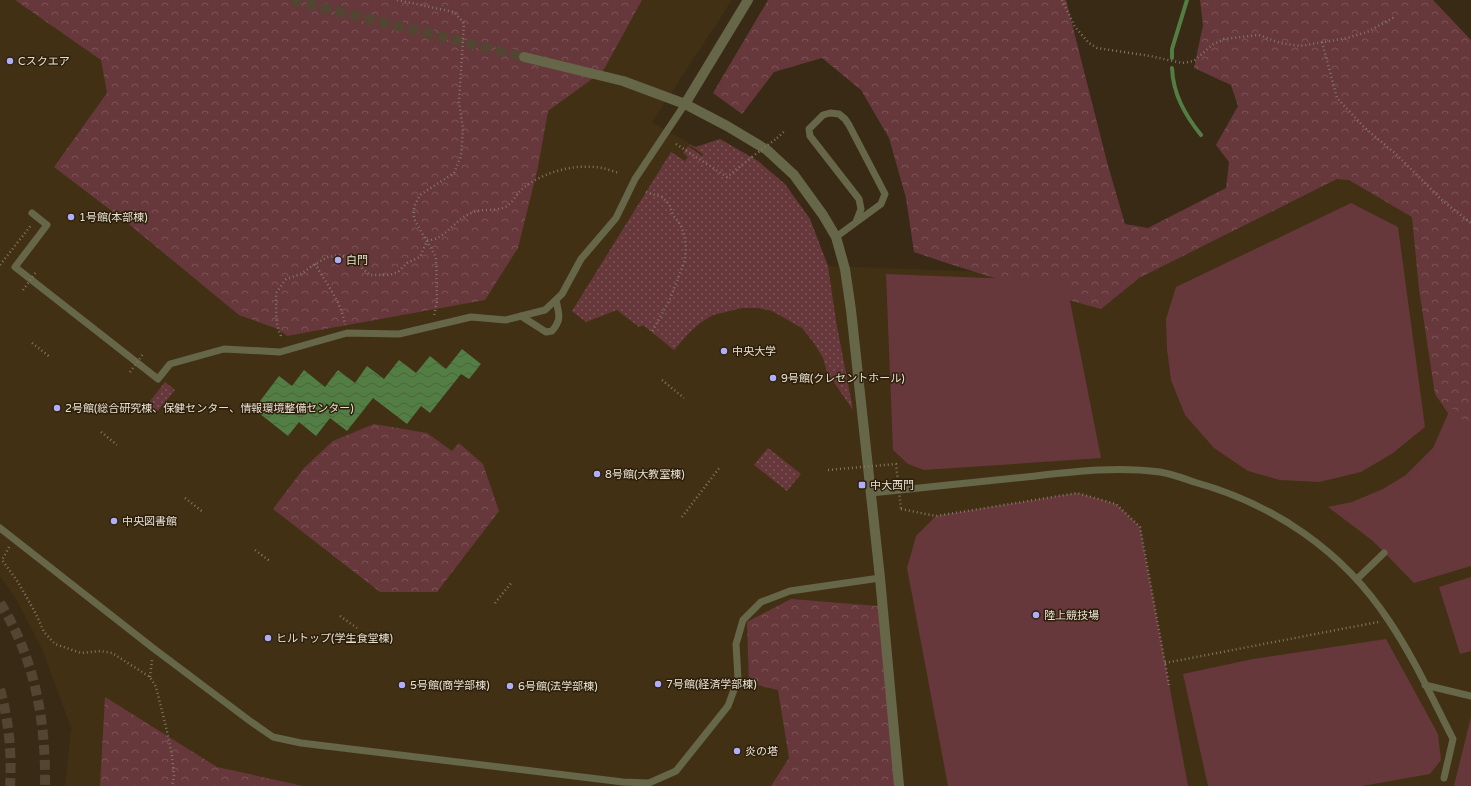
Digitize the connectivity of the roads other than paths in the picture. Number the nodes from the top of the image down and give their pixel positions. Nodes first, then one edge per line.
1 (748, 0) edge
2 (524, 57) tunnel mouth
3 (684, 104) junction
4 (32, 213) dead end
5 (856, 222) junction
6 (836, 237) junction
7 (556, 300) junction
8 (521, 316) junction
9 (871, 493) junction
10 (0, 528) edge
11 (1384, 554) dead end
12 (880, 578) junction
13 (1357, 579) junction
14 (1425, 685) junction
15 (1471, 696) edge
16 (1444, 778) dead end
17 (899, 786) edge

1 - 3 street
2 - 3 street
3 - 6 street
3 - 7 lane
4 - 8 lane
5 - 5 lane
5 - 6 lane
6 - 9 street
7 - 8 lane
7 - 8 lane
9 - 12 street
9 - 13 lane
10 - 12 lane
11 - 13 lane
12 - 17 street
13 - 14 lane
14 - 15 lane
14 - 16 lane

